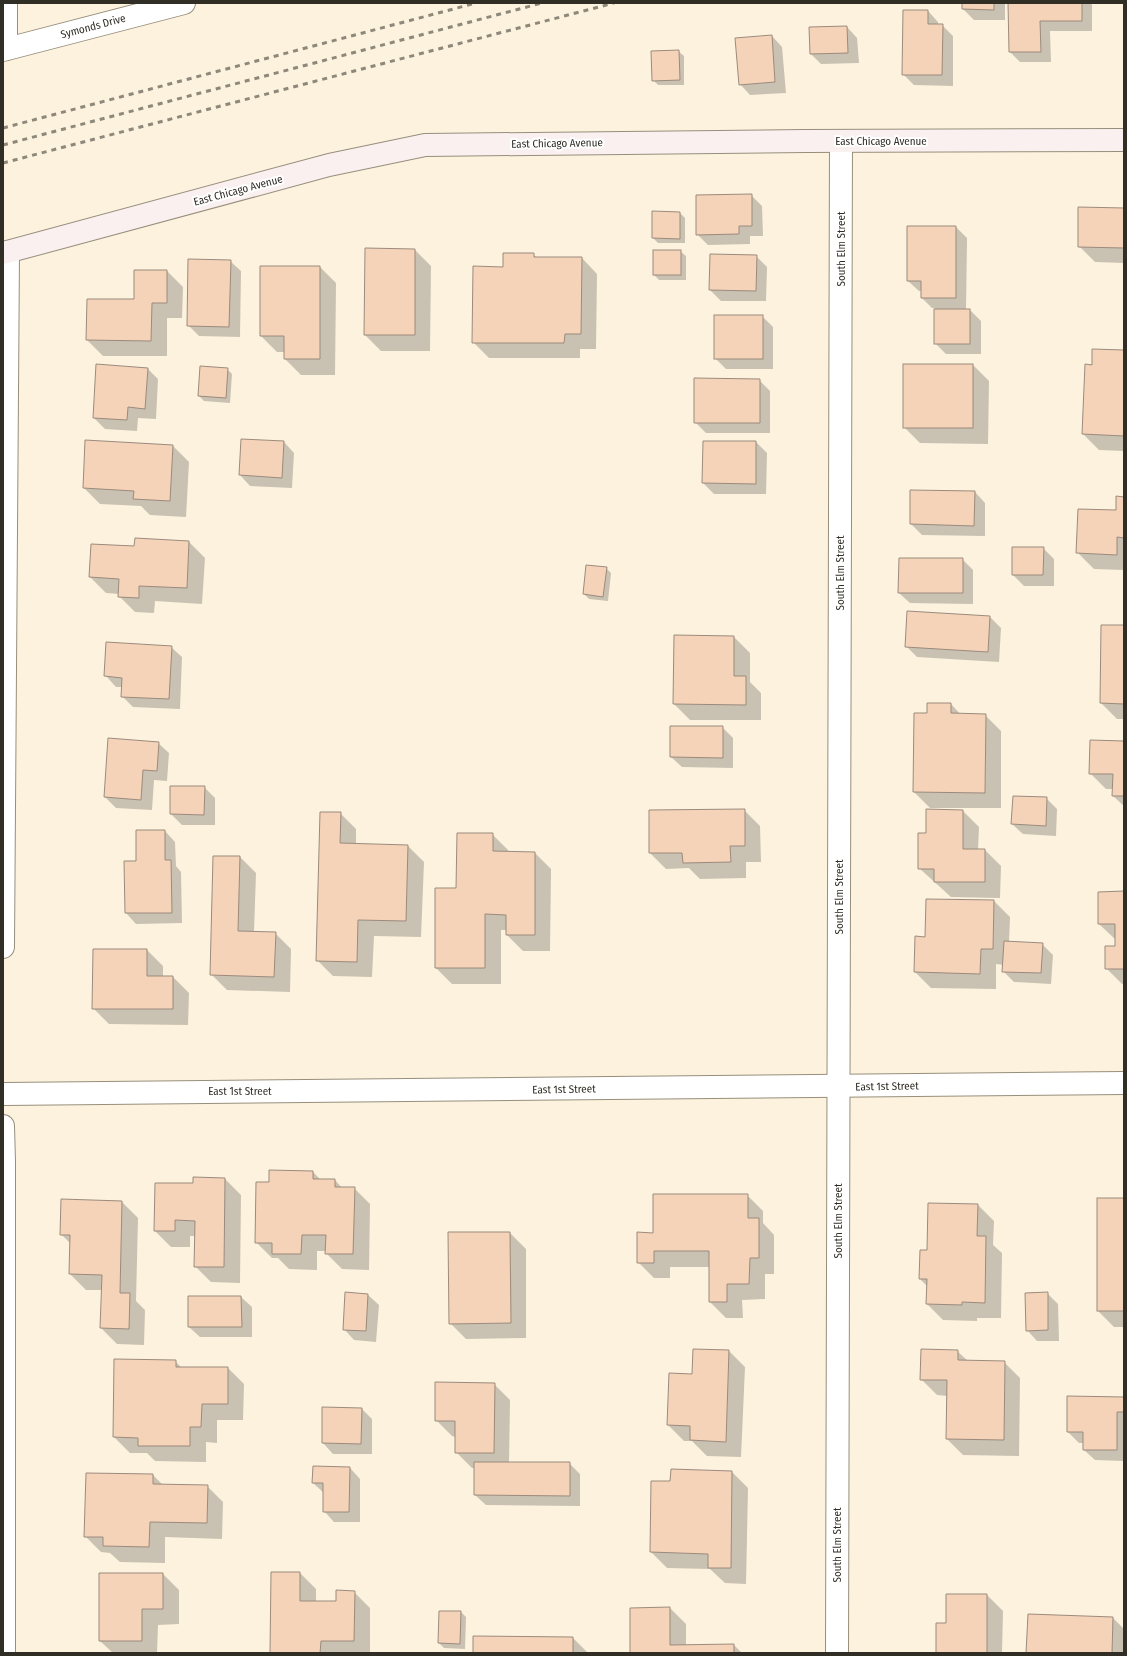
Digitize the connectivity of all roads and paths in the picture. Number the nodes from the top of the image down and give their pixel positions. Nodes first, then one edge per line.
1 (6, 3) edge
2 (184, 3) edge
3 (4, 50) edge
4 (1124, 140) edge
5 (841, 141) junction
6 (5, 253) edge
7 (3, 947) edge
8 (1124, 1083) edge
9 (839, 1086) junction
10 (3, 1094) edge
11 (3, 1126) edge
12 (4, 1653) edge
13 (837, 1653) edge

1 - 3 street
2 - 3 street, Symonds Drive
4 - 5 main road, East Chicago Avenue
5 - 6 main road, East Chicago Avenue
5 - 9 street, South Elm Street
6 - 7 street
8 - 9 street, East 1st Street
9 - 10 street, East 1st Street
9 - 13 street, South Elm Street
11 - 12 street

